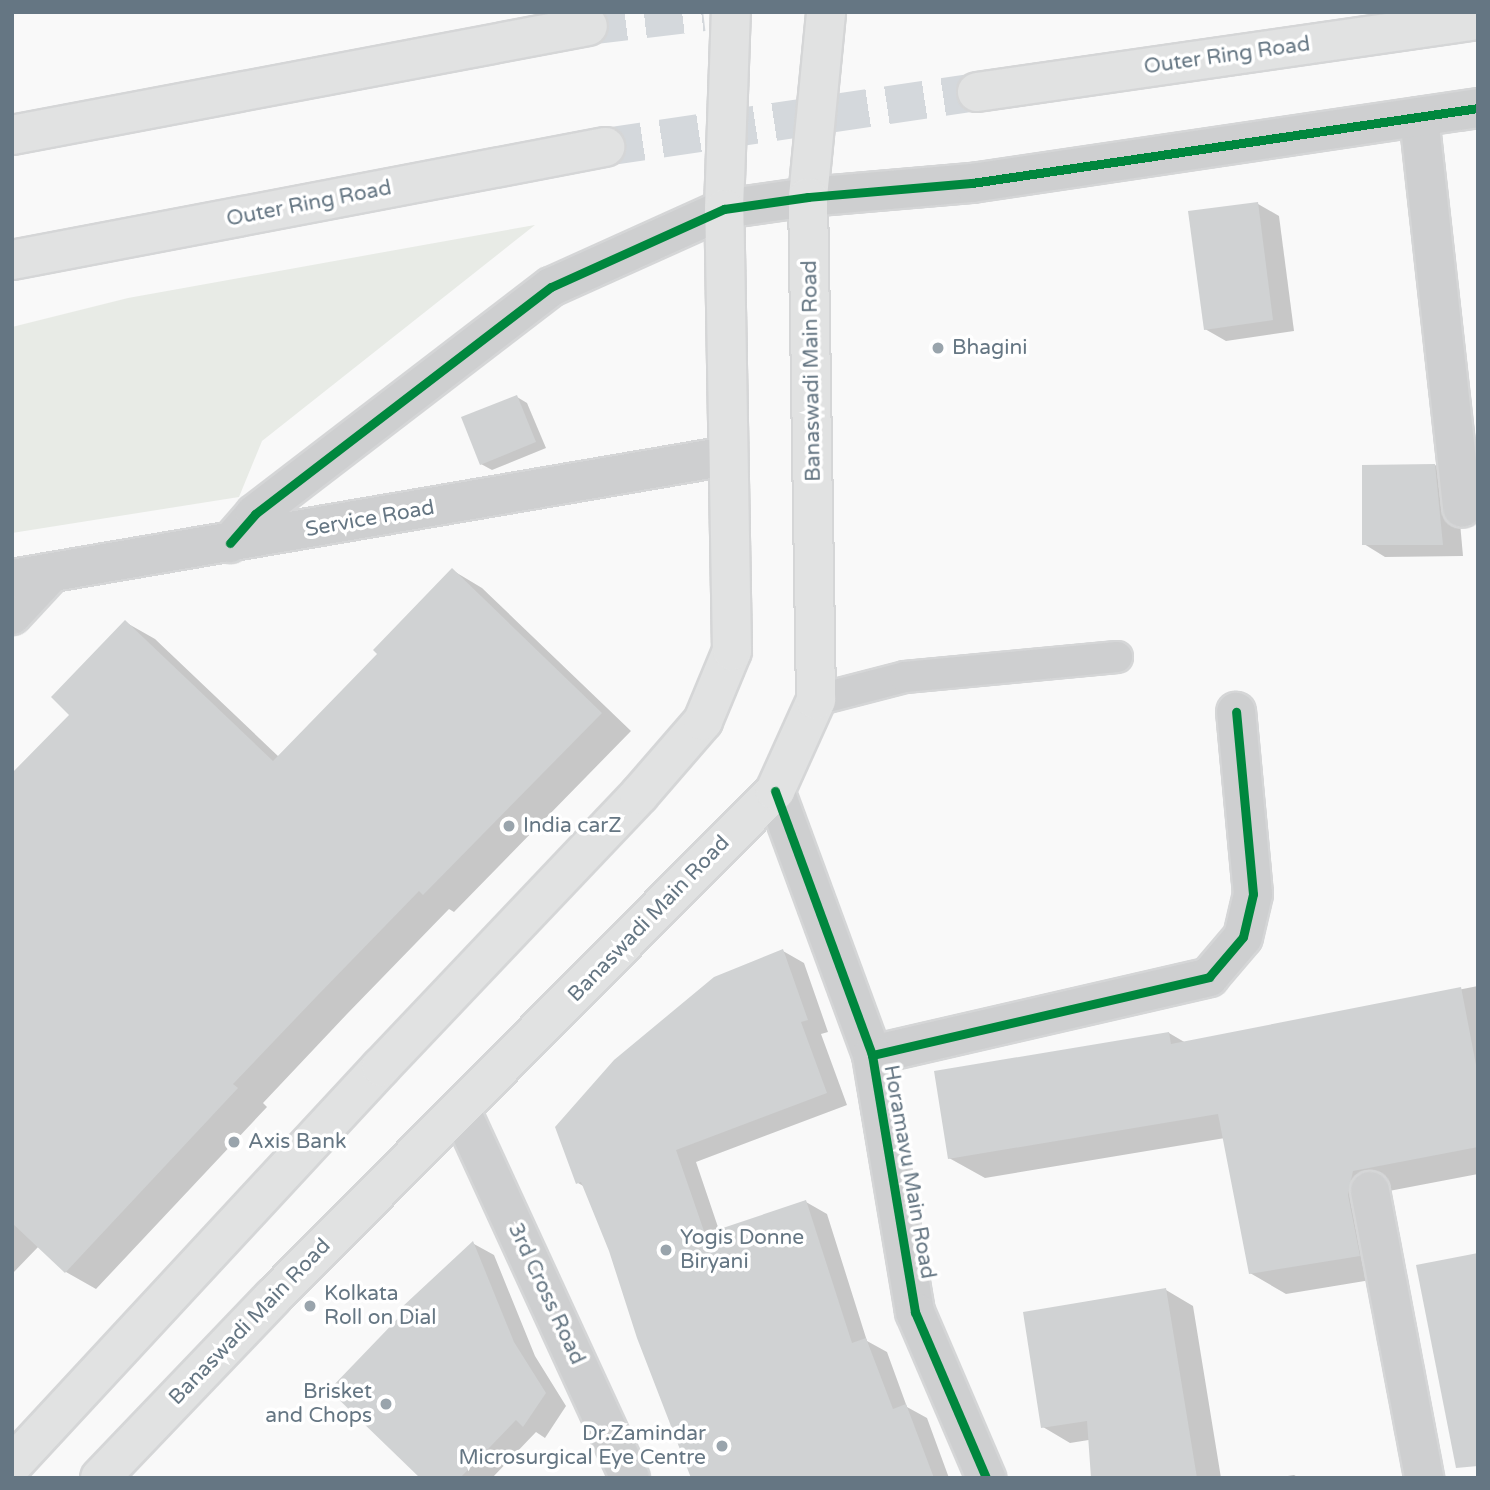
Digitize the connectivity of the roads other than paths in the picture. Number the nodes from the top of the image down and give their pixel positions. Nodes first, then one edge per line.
1 (731, 12) edge
2 (826, 12) edge
3 (1478, 20) edge
4 (588, 26) tunnel mouth
5 (976, 92) tunnel mouth
6 (1478, 108) edge
7 (1419, 117) junction
8 (12, 135) edge
9 (606, 147) tunnel mouth
10 (808, 197) junction
11 (724, 209) junction
12 (12, 260) edge
13 (727, 456) junction
14 (1462, 508) dead end
15 (230, 544) junction
16 (50, 574) junction
17 (12, 579) edge
18 (12, 615) edge
19 (1117, 657) dead end
20 (816, 700) junction
21 (1236, 712) dead end
22 (775, 791) junction
23 (872, 1055) junction
24 (461, 1111) junction
25 (1370, 1191) dead end
26 (12, 1465) edge
27 (100, 1478) edge
28 (630, 1478) edge
29 (986, 1478) edge
30 (1424, 1478) edge

1 - 11 main road
2 - 10 main road
3 - 5 main road, Outer Ring Road
4 - 8 main road
6 - 7 street
7 - 10 street
7 - 14 street
9 - 12 main road, Outer Ring Road
10 - 11 street
10 - 20 main road, Banaswadi Main Road
11 - 13 main road
11 - 15 street
13 - 15 street, Service Road
13 - 26 main road
15 - 16 street, Service Road
16 - 17 street, Service Road
16 - 18 street
19 - 20 lane
20 - 22 main road, Banaswadi Main Road
21 - 23 street
22 - 23 street, Horamavu Main Road
22 - 24 main road, Banaswadi Main Road
23 - 29 street, Horamavu Main Road
24 - 27 main road, Banaswadi Main Road
24 - 28 street, 3rd Cross Road
25 - 30 street

